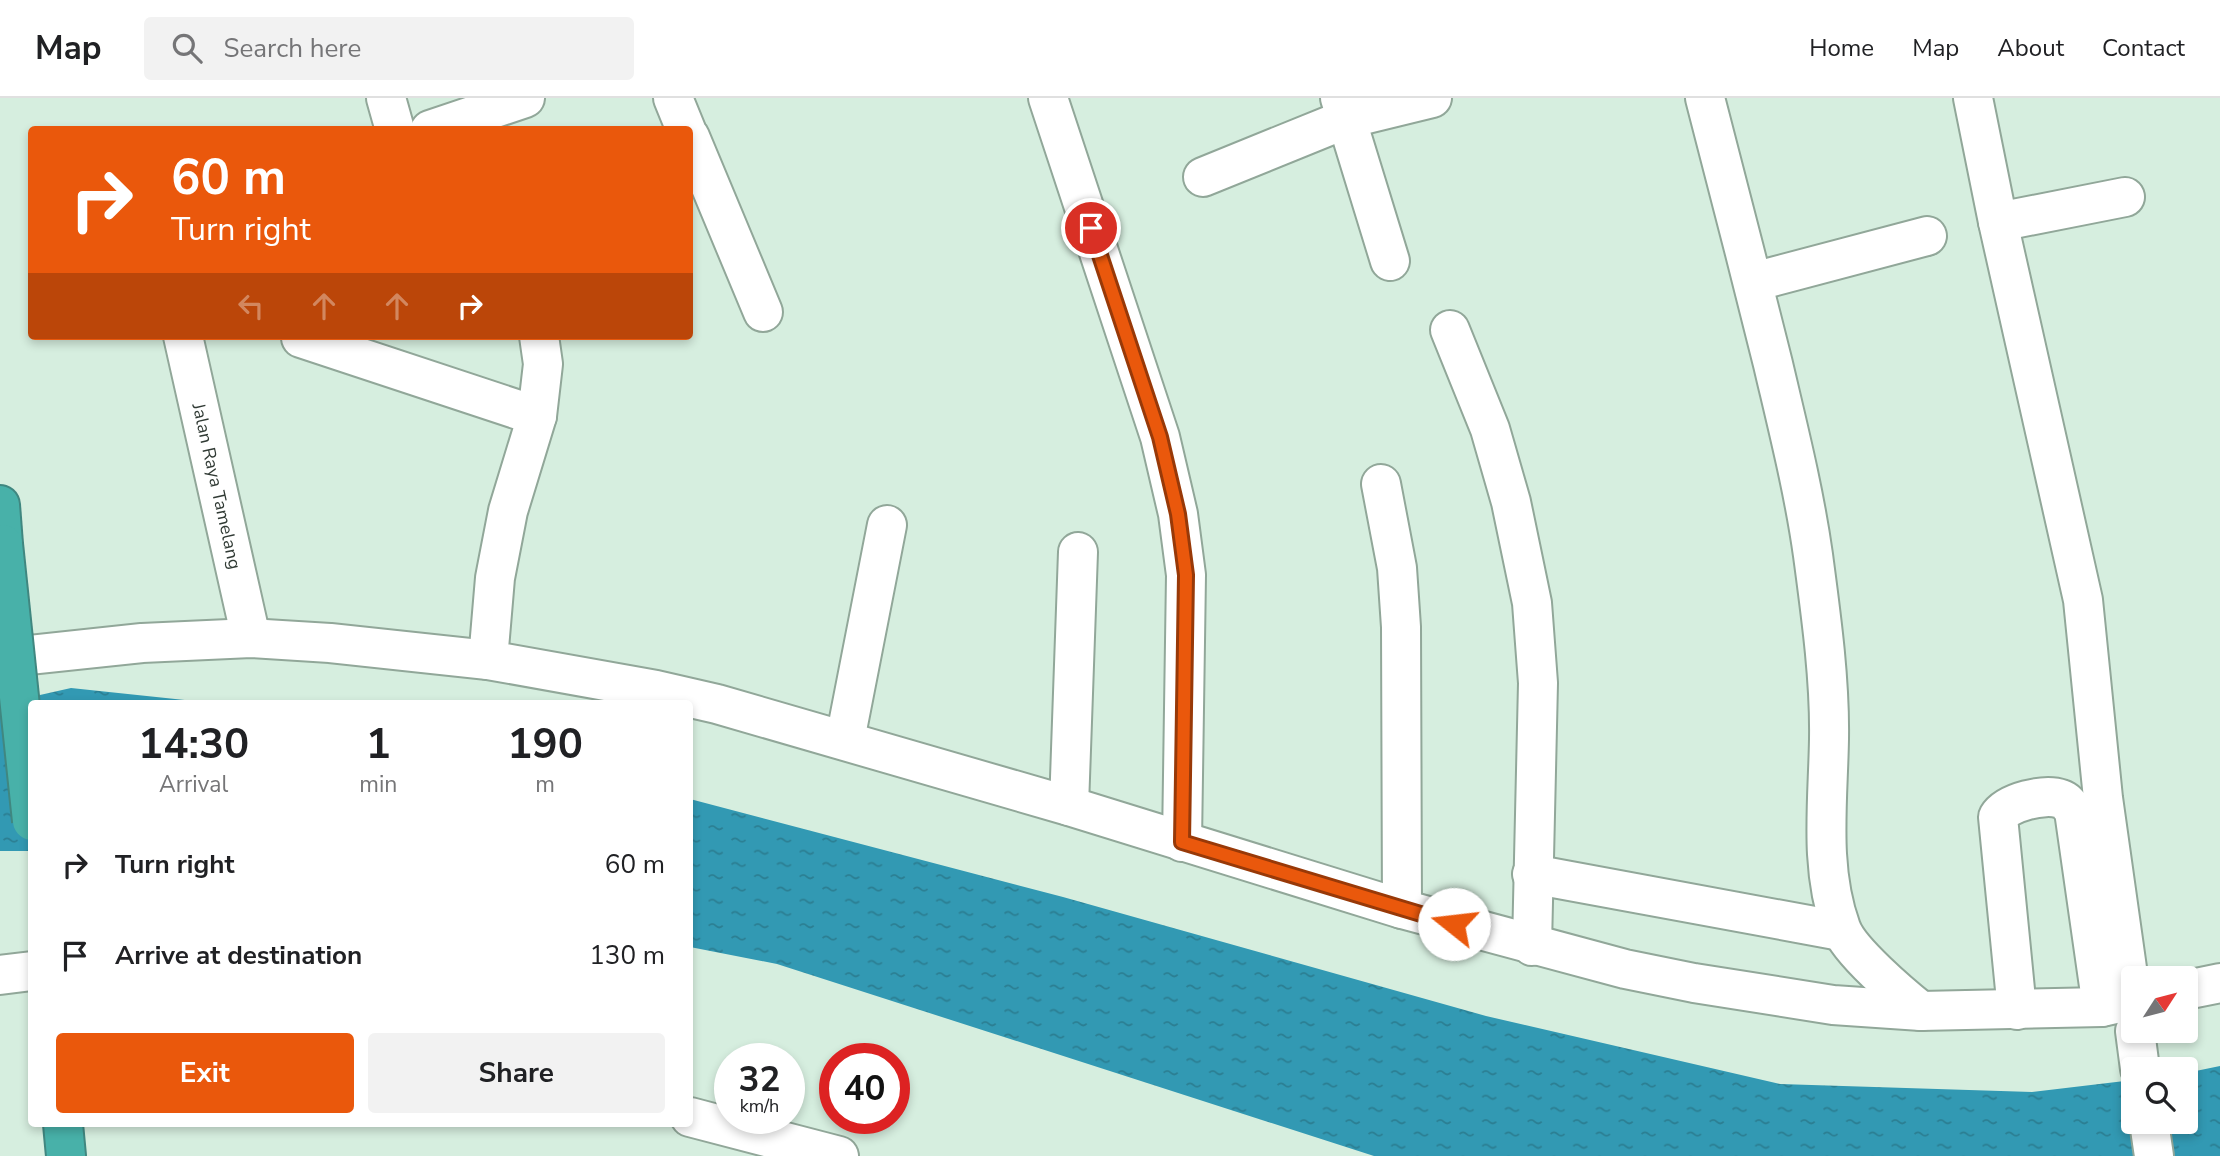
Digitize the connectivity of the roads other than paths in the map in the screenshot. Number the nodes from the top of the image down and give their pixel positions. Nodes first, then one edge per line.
1 (386, 98) edge
2 (524, 98) edge
3 (673, 98) edge
4 (1048, 98) edge
5 (1432, 98) edge
6 (1706, 98) edge
7 (1973, 98) edge
8 (1343, 108) edge
9 (394, 126) edge
10 (452, 126) edge
11 (685, 126) edge
12 (693, 144) edge
13 (1203, 177) dead end
14 (2125, 197) dead end
15 (1998, 222) junction
16 (1927, 236) dead end
17 (1390, 261) dead end
18 (1753, 282) junction
19 (763, 312) dead end
20 (1450, 330) dead end
21 (184, 340) edge
22 (307, 340) edge
23 (539, 340) edge
24 (537, 416) junction
25 (1381, 484) dead end
26 (0, 505) edge
27 (887, 525) dead end
28 (1078, 552) dead end
29 (251, 638) junction
30 (0, 658) edge
31 (488, 660) junction
32 (845, 740) junction
33 (28, 783) edge
34 (1069, 806) junction
35 (1182, 842) junction
36 (1532, 874) junction
37 (1402, 909) junction
38 (1841, 930) junction
39 (1532, 946) junction
40 (2124, 966) edge
41 (28, 972) edge
42 (0, 975) edge
43 (2220, 983) edge
44 (2121, 987) edge
45 (2198, 988) edge
46 (2017, 1010) junction
47 (1920, 1012) junction
48 (2121, 1024) edge
49 (693, 1117) edge
50 (63, 1127) edge
51 (2151, 1134) edge
52 (66, 1156) edge
53 (839, 1156) edge
54 (2154, 1156) edge

1 - 9 street
2 - 10 street
3 - 11 street
4 - 35 street
5 - 8 street
6 - 18 street
7 - 15 street
8 - 13 street
8 - 17 street
12 - 19 street
14 - 15 street
15 - 40 street
16 - 18 street
18 - 38 street
20 - 36 street
21 - 29 street, Jalan Raya Tamelang
22 - 24 street
23 - 24 street
24 - 31 street
25 - 37 street
26 - 33 highway, bridge
27 - 32 street
28 - 34 street
29 - 30 street
29 - 31 street
31 - 32 street
32 - 34 street
34 - 35 street
35 - 37 street
36 - 38 street
36 - 39 street
37 - 39 street
38 - 47 street
39 - 47 street
41 - 42 street
43 - 45 street
44 - 46 street
46 - 47 street
46 - 48 street
49 - 53 street
50 - 52 highway
51 - 54 street

